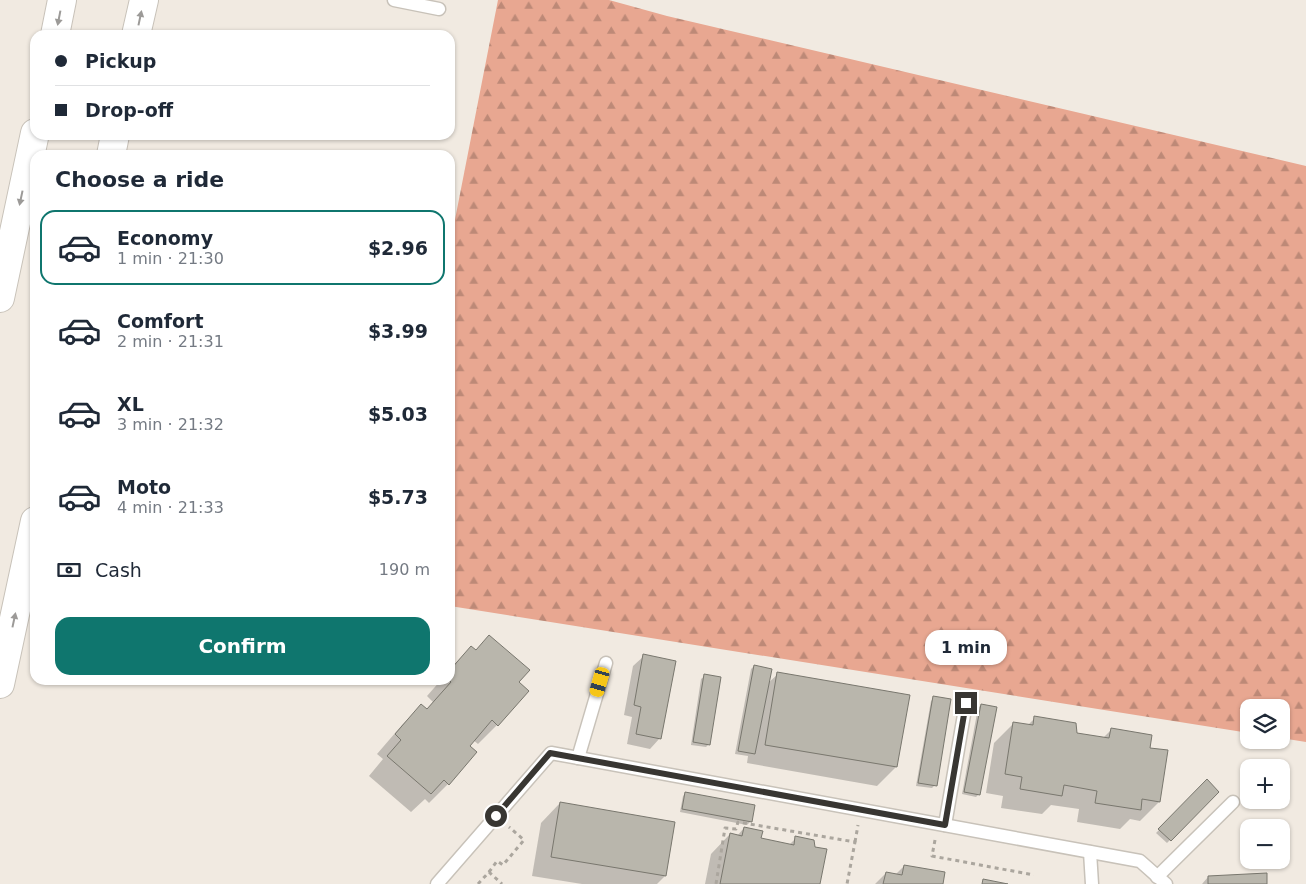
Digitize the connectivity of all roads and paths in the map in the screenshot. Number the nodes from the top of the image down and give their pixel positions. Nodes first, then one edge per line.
1 (62, 0) edge
2 (144, 0) edge
3 (394, 0) edge
4 (439, 9) dead end
5 (56, 30) edge
6 (137, 30) edge
7 (30, 157) edge
8 (0, 298) edge
9 (30, 544) edge
10 (606, 663) dead end
11 (0, 684) edge
12 (966, 703) dead end
13 (578, 758) junction
14 (1233, 802) dead end
15 (496, 816) junction
16 (941, 825) junction
17 (1090, 852) junction
18 (489, 872) junction
19 (1034, 875) dead end
20 (1161, 880) edge
21 (438, 884) edge
22 (478, 884) edge
23 (502, 884) edge
24 (716, 884) edge
25 (847, 884) edge
26 (1092, 884) edge

1 -> 5 main road
6 -> 2 main road
3 - 4 lane
7 -> 8 main road
11 -> 9 main road
10 - 13 lane
12 - 16 lane
13 - 15 lane
13 - 16 lane
14 - 20 lane
15 - 18 path
15 - 21 lane
16 - 17 lane
16 - 19 path
17 - 20 lane
17 - 26 lane
18 - 22 path
18 - 23 path
24 - 25 path

